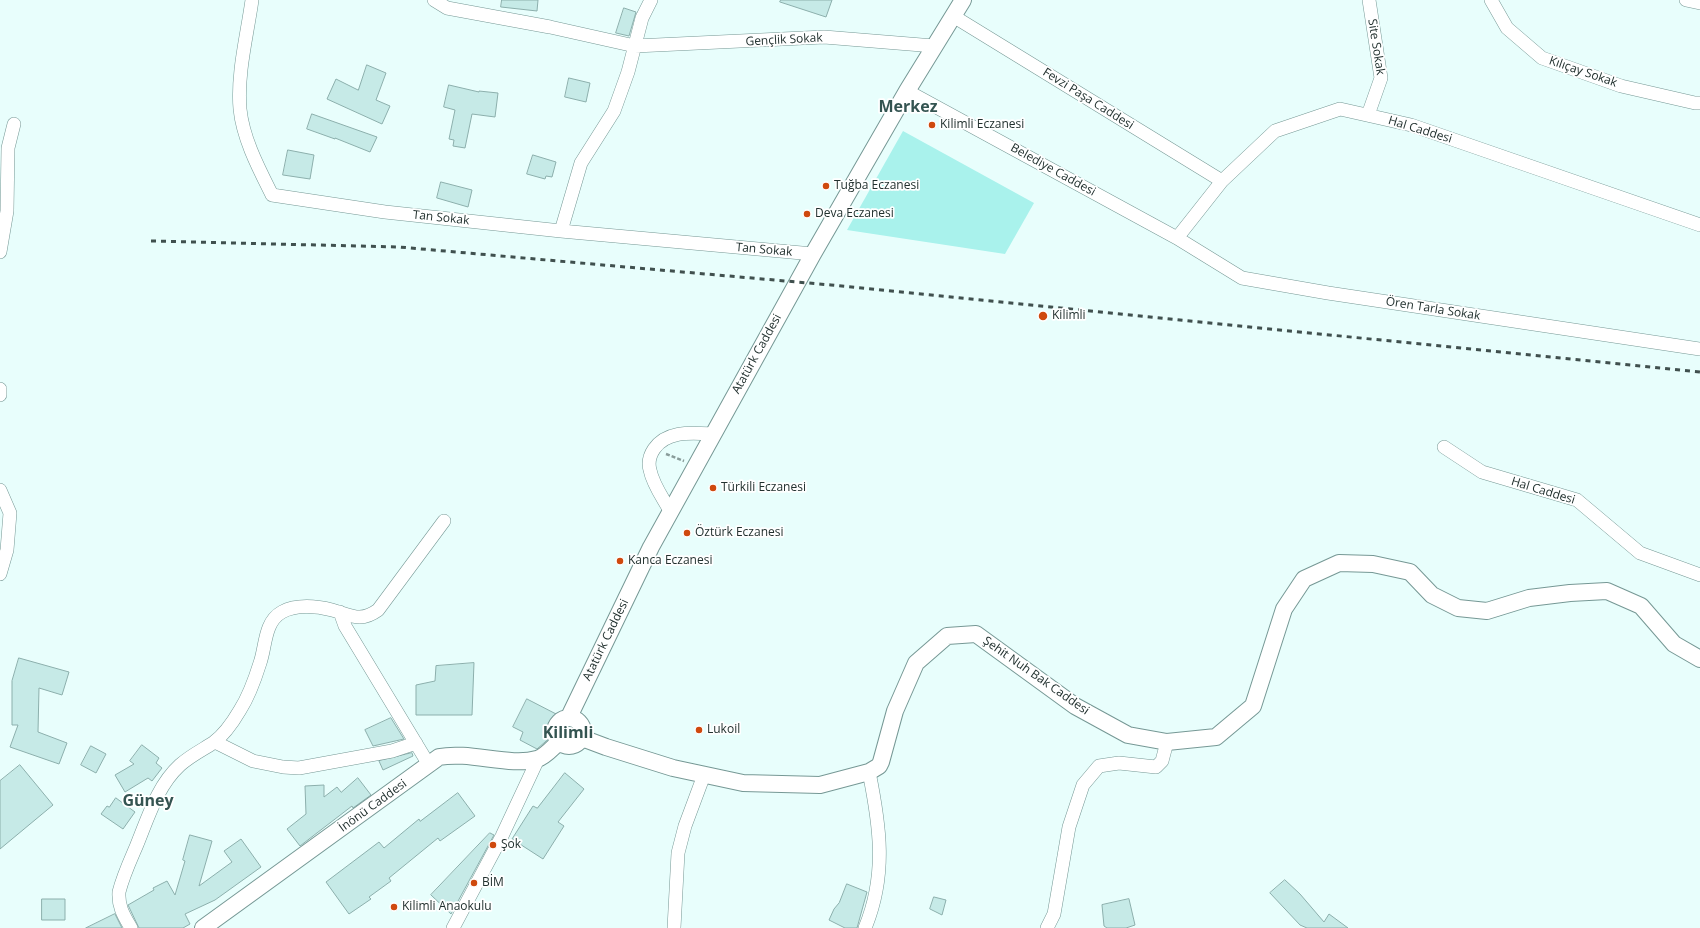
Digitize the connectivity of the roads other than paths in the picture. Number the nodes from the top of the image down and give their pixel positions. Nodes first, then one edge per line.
1 (252, 0) edge
2 (434, 0) edge
3 (651, 0) edge
4 (963, 0) edge
5 (1368, 0) edge
6 (1491, 0) edge
7 (1686, 0) edge
8 (1700, 3) edge
9 (953, 16) junction
10 (635, 46) junction
11 (934, 46) junction
12 (907, 91) junction
13 (1700, 103) edge
14 (1368, 116) junction
15 (14, 124) dead end
16 (1222, 181) junction
17 (1700, 225) edge
18 (561, 231) junction
19 (1177, 238) junction
20 (0, 252) edge
21 (813, 254) junction
22 (1700, 349) edge
23 (0, 389) edge
24 (0, 395) edge
25 (713, 434) junction
26 (1444, 447) dead end
27 (0, 490) edge
28 (670, 511) junction
29 (444, 521) dead end
30 (0, 574) edge
31 (1700, 575) edge
32 (340, 612) junction
33 (1700, 659) edge
34 (569, 717) junction
35 (582, 738) junction
36 (215, 742) junction
37 (559, 742) junction
38 (1167, 742) junction
39 (416, 743) junction
40 (538, 759) junction
41 (429, 765) junction
42 (869, 772) junction
43 (704, 775) junction
44 (455, 927) edge
45 (131, 928) edge
46 (203, 928) edge
47 (674, 928) edge
48 (865, 928) edge
49 (1047, 928) edge

1 - 18 street, Tan Sokak
2 - 10 street, Gençlik Sokak
3 - 10 street
4 - 9 main road, Atatürk Caddesi
5 - 14 street, Site Sokak
6 - 13 street, Kılıçay Sokak
7 - 8 street
9 - 11 main road, Atatürk Caddesi
9 - 16 street, Fevzi Paşa Caddesi
10 - 11 street, Gençlik Sokak
10 - 18 street
11 - 12 main road, Atatürk Caddesi
12 - 19 street, Belediye Caddesi
12 - 21 main road, Atatürk Caddesi
14 - 16 street, Hal Caddesi
14 - 17 street, Hal Caddesi
15 - 20 street
16 - 19 street, Hal Caddesi
18 - 21 street, Tan Sokak
19 - 22 street, Ören Tarla Sokak
21 - 25 main road, Atatürk Caddesi
23 - 24 street
25 - 28 main road, Atatürk Caddesi
25 - 28 street
26 - 31 street, Hal Caddesi
27 - 30 street
28 - 34 main road, Atatürk Caddesi
29 - 32 street
32 - 36 street
32 - 39 street
33 - 38 main road, Şehit Nuh Bak Caddesi
34 - 35 main road
34 - 37 main road
35 - 37 main road
35 - 43 main road
36 - 39 street
36 - 45 street
37 - 40 main road
38 - 42 main road, Şehit Nuh Bak Caddesi
38 - 49 street
39 - 41 street
40 - 41 main road, İnönü Caddesi
40 - 44 street
41 - 46 main road, İnönü Caddesi
42 - 43 main road
42 - 48 street
43 - 47 street

